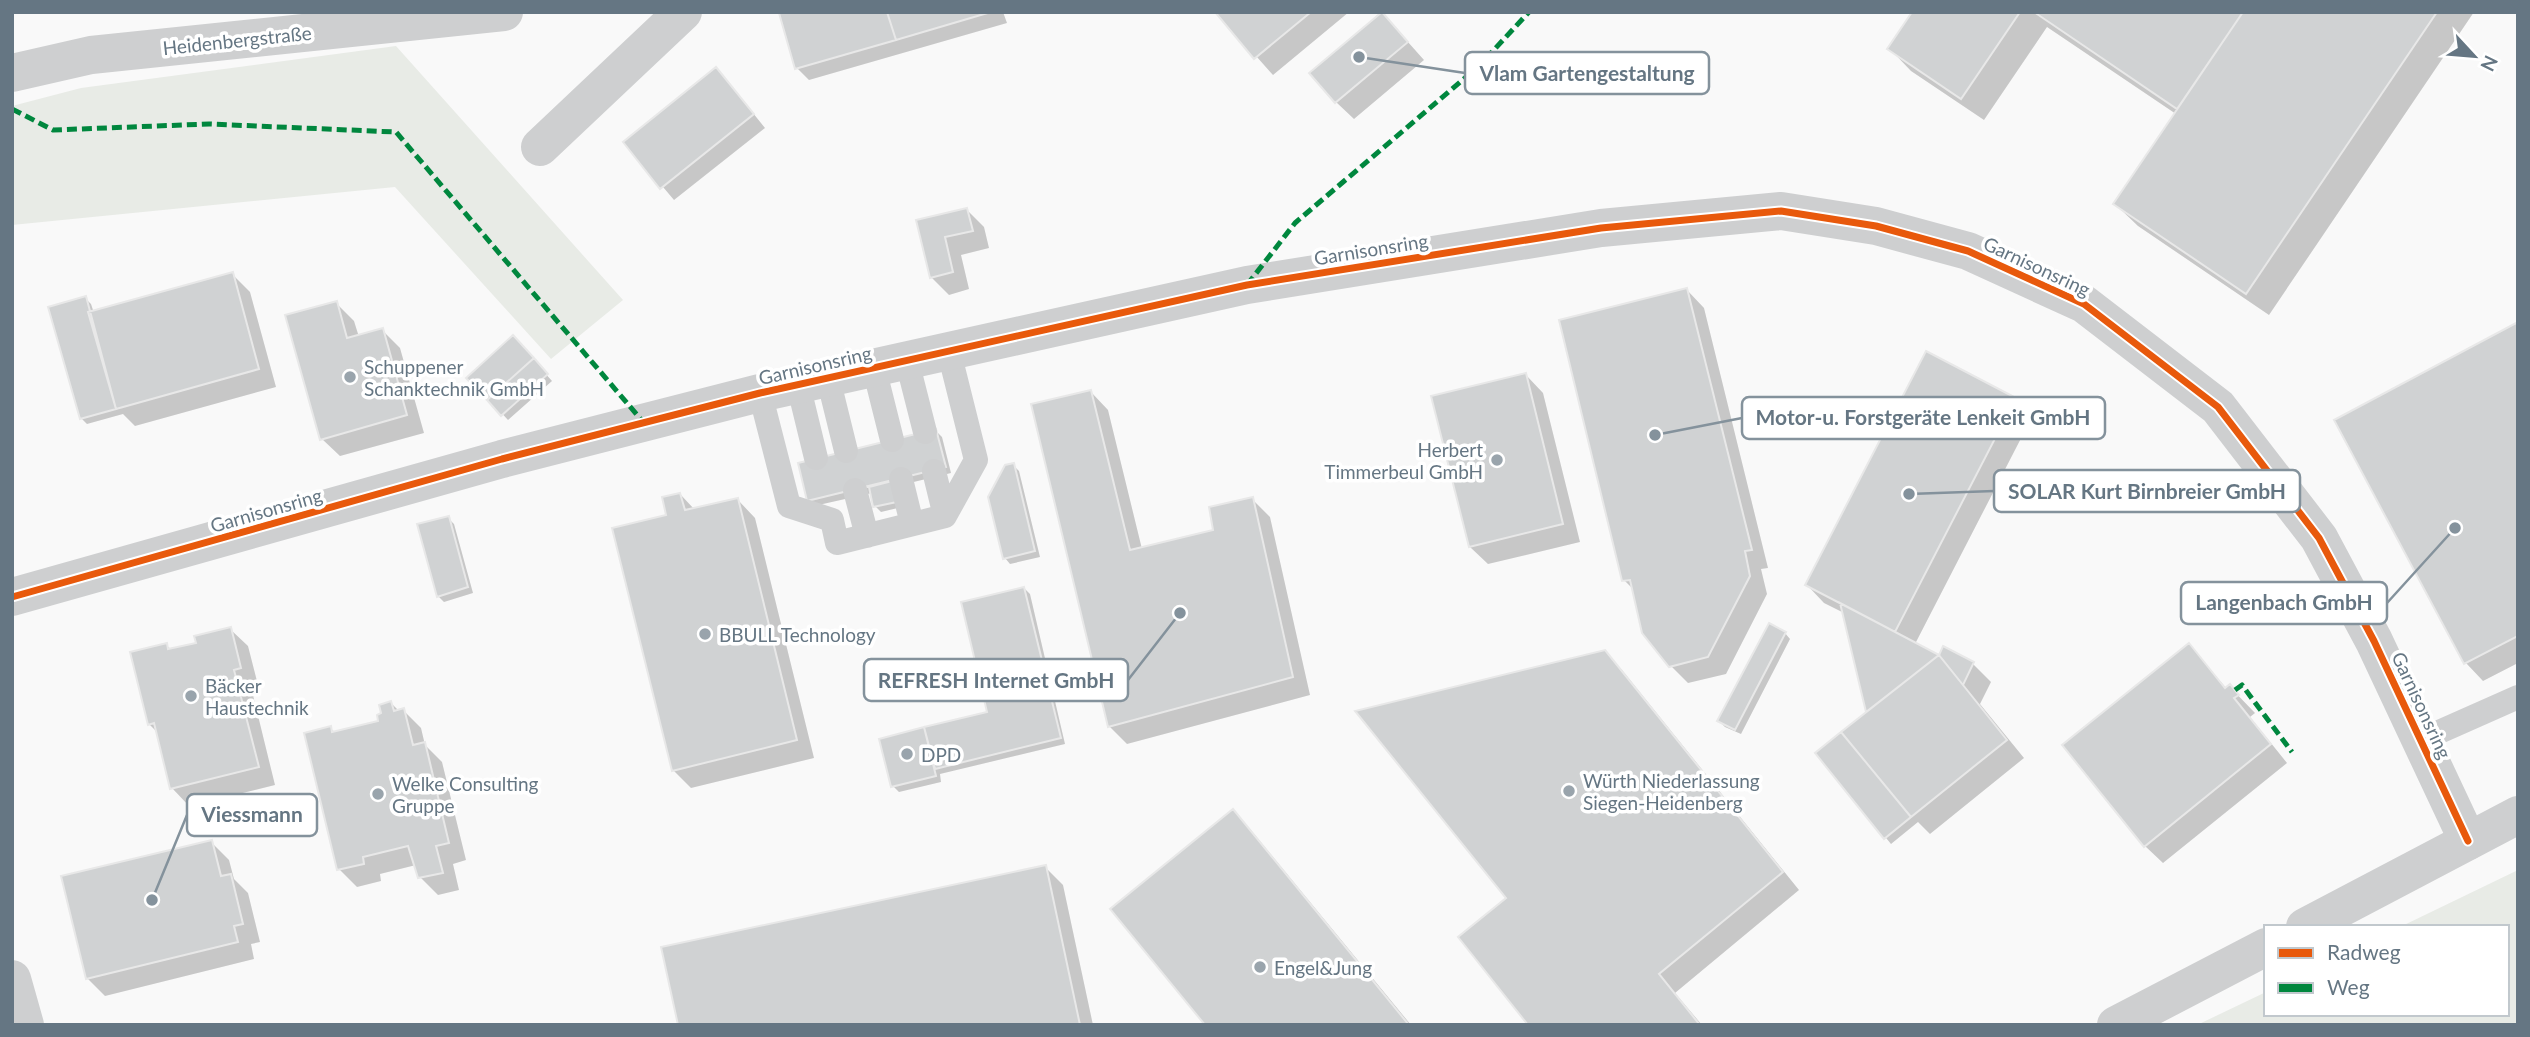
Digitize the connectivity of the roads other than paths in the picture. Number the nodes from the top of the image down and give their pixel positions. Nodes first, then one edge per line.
1 (504, 12) edge
2 (683, 12) edge
3 (12, 73) edge
4 (540, 147) dead end
5 (949, 352) junction
6 (891, 364) junction
7 (813, 381) junction
8 (760, 393) junction
9 (925, 432) dead end
10 (892, 440) dead end
11 (846, 451) dead end
12 (816, 458) dead end
13 (934, 471) dead end
14 (901, 479) dead end
15 (855, 490) dead end
16 (945, 516) junction
17 (912, 524) junction
18 (867, 536) junction
19 (12, 597) edge
20 (2518, 697) edge
21 (2421, 740) junction
22 (2518, 816) edge
23 (2468, 841) junction
24 (2309, 925) edge
25 (2264, 948) edge
26 (12, 979) edge
27 (25, 1025) edge
28 (2116, 1025) edge

1 - 3 street, Heidenbergstraße
2 - 4 street
5 - 6 street, Garnisonsring
5 - 16 lane
5 - 21 street, Garnisonsring
6 - 7 street, Garnisonsring
6 - 9 lane
6 - 10 lane
7 - 8 street, Garnisonsring
7 - 11 lane
7 - 12 lane
8 - 18 lane
8 - 19 street, Garnisonsring
13 - 16 lane
14 - 17 lane
15 - 18 lane
16 - 17 lane
17 - 18 lane
20 - 21 lane
21 - 23 street, Garnisonsring
22 - 23 street
23 - 24 street
25 - 28 street
26 - 27 street

